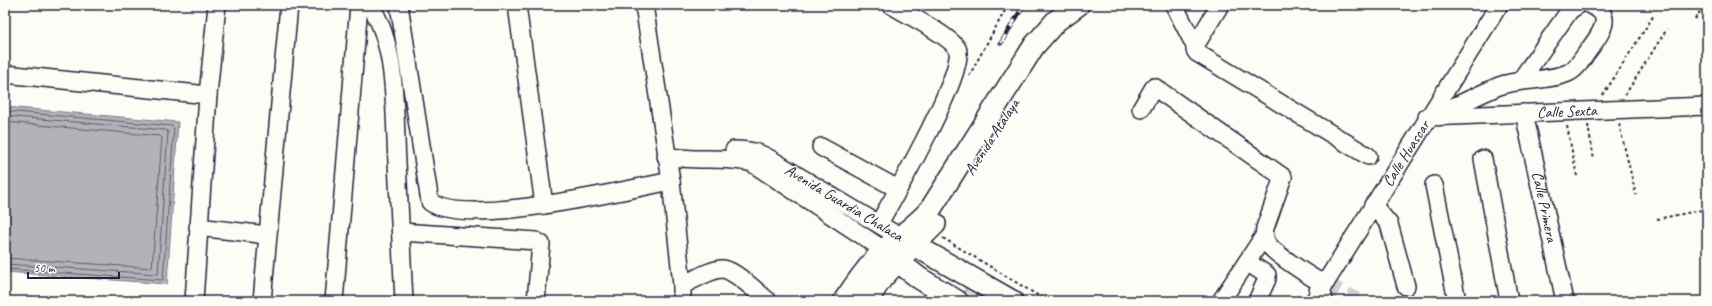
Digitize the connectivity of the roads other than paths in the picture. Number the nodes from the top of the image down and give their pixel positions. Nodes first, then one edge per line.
1 (215, 5) edge
2 (289, 5) edge
3 (359, 5) edge
4 (370, 5) edge
5 (399, 5) edge
6 (517, 5) edge
7 (644, 5) edge
8 (891, 5) edge
9 (1079, 5) edge
10 (1174, 5) edge
11 (1220, 5) edge
12 (1499, 5) edge
13 (1578, 5) edge
14 (1590, 5) edge
15 (1195, 46) junction
16 (5, 74) edge
17 (1520, 81) junction
18 (208, 95) junction
19 (1707, 106) edge
20 (1141, 109) dead end
21 (1524, 113) junction
22 (1427, 117) junction
23 (821, 146) dead end
24 (666, 156) junction
25 (1368, 156) dead end
26 (1483, 159) dead end
27 (671, 181) junction
28 (1434, 185) dead end
29 (898, 189) junction
30 (544, 205) junction
31 (1373, 205) junction
32 (836, 207) junction
33 (879, 223) junction
34 (198, 227) junction
35 (401, 232) junction
36 (267, 235) junction
37 (1264, 236) junction
38 (907, 241) junction
39 (890, 256) junction
40 (1247, 262) junction
41 (1406, 286) dead end
42 (682, 293) edge
43 (1320, 294) edge
44 (194, 301) edge
45 (262, 301) edge
46 (334, 301) edge
47 (404, 301) edge
48 (536, 301) edge
49 (768, 301) edge
50 (844, 301) edge
51 (867, 301) edge
52 (957, 301) edge
53 (1012, 301) edge
54 (1220, 301) edge
55 (1256, 301) edge
56 (1457, 301) edge
57 (1509, 301) edge
58 (1565, 301) edge

1 - 18 street
2 - 36 street
3 - 46 street
4 - 35 street
5 - 30 street
6 - 30 street
7 - 24 street
8 - 29 street
9 - 38 main road, Avenida Atalaya
9 - 38 main road, Avenida Atalaya
10 - 15 street
11 - 15 street
12 - 22 street, Calle Huascar
13 - 17 street
14 - 17 street
15 - 25 street
16 - 18 street
17 - 22 street
18 - 34 street
19 - 21 street, Calle Sexta
20 - 37 street
21 - 22 street, Calle Sexta
21 - 58 street, Calle Primera
22 - 31 street, Calle Huascar
23 - 29 street
24 - 27 street
24 - 32 street, Avenida Guardia Chalaca
26 - 57 street
27 - 30 street
27 - 42 street
28 - 56 street
29 - 33 street
31 - 41 street
31 - 43 street, Calle Huascar
32 - 33 street, Avenida Guardia Chalaca
32 - 39 street, Avenida Guardia Chalaca
33 - 38 street, Avenida Guardia Chalaca
34 - 36 street
34 - 44 street
35 - 47 street
35 - 48 street
36 - 45 street
37 - 40 street
37 - 43 street
38 - 39 main road, Avenida Atalaya
38 - 53 main road, Avenida Guardia Chalaca
39 - 50 main road
39 - 51 main road
39 - 52 main road, Avenida Guardia Chalaca
40 - 54 street
40 - 55 street
42 - 49 street

